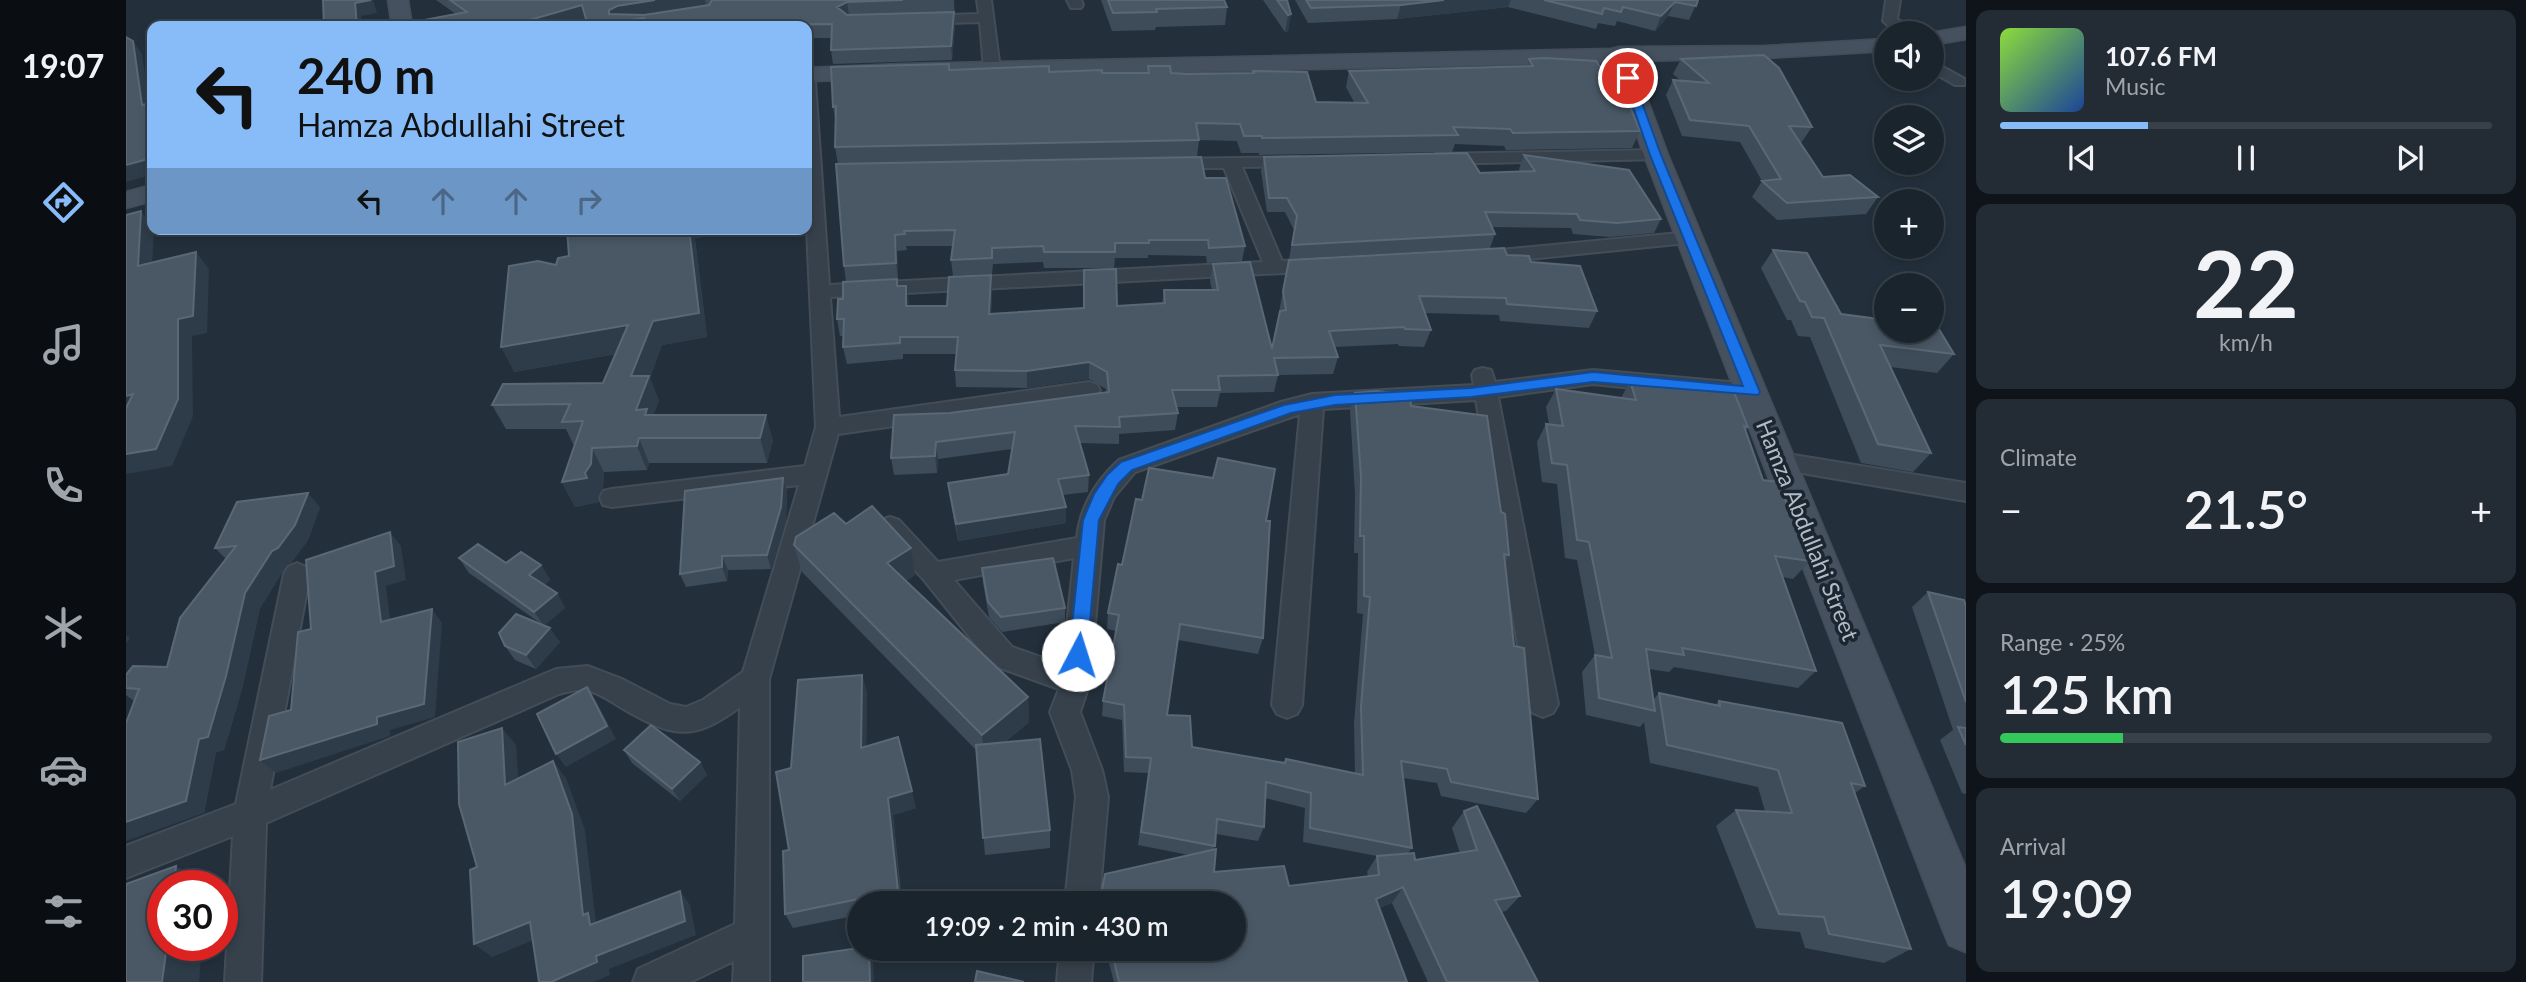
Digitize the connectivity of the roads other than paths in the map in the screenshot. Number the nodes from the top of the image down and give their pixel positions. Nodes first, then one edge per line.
1 (398, 0) edge
2 (984, 0) edge
3 (1893, 0) edge
4 (986, 18) junction
5 (904, 20) edge
6 (401, 21) edge
7 (1890, 21) edge
8 (1966, 33) edge
9 (1944, 37) edge
10 (1874, 46) edge
11 (1623, 66) junction
12 (992, 69) junction
13 (1944, 73) edge
14 (812, 75) edge
15 (1960, 82) dead end
16 (812, 119) edge
17 (1656, 155) junction
18 (1423, 159) edge
19 (1313, 161) edge
20 (1231, 163) junction
21 (1147, 164) edge
22 (147, 194) edge
23 (126, 200) edge
24 (1690, 239) junction
25 (1456, 260) edge
26 (1345, 264) edge
27 (1275, 267) junction
28 (822, 291) junction
29 (1749, 383) junction
30 (1481, 386) junction
31 (1089, 390) dead end
32 (1312, 402) junction
33 (828, 427) junction
34 (1781, 462) junction
35 (816, 474) junction
36 (1966, 492) edge
37 (612, 498) dead end
38 (890, 527) edge
39 (1088, 545) junction
40 (933, 573) junction
41 (297, 574) dead end
42 (755, 678) junction
43 (1076, 682) junction
44 (1543, 704) dead end
45 (1287, 705) dead end
46 (250, 814) junction
47 (126, 862) edge
48 (1083, 891) edge
49 (1966, 928) edge
50 (751, 934) junction
51 (243, 982) edge
52 (651, 982) edge
53 (751, 982) edge

1 - 6 main road
2 - 4 street
3 - 7 street
4 - 5 street
4 - 12 street
8 - 9 main road
10 - 11 main road
11 - 12 main road
11 - 17 main road, Hamza Abdullahi Street
12 - 14 main road
13 - 15 street
16 - 28 street
17 - 18 street
17 - 24 main road, Hamza Abdullahi Street
19 - 20 street
20 - 21 street
20 - 27 street
22 - 23 main road
24 - 25 street
24 - 29 main road, Hamza Abdullahi Street
26 - 27 street
27 - 28 street
28 - 33 street
29 - 30 street
29 - 34 main road, Hamza Abdullahi Street
30 - 32 street
30 - 44 street
31 - 33 street
32 - 39 street
32 - 45 street
33 - 35 street
34 - 36 street
34 - 49 main road, Hamza Abdullahi Street
35 - 37 street
35 - 42 street
38 - 40 street
39 - 40 street
39 - 43 street
40 - 43 street
41 - 46 street
42 - 46 street
42 - 50 street
43 - 48 street
46 - 47 street
46 - 51 street
50 - 52 street
50 - 53 street

